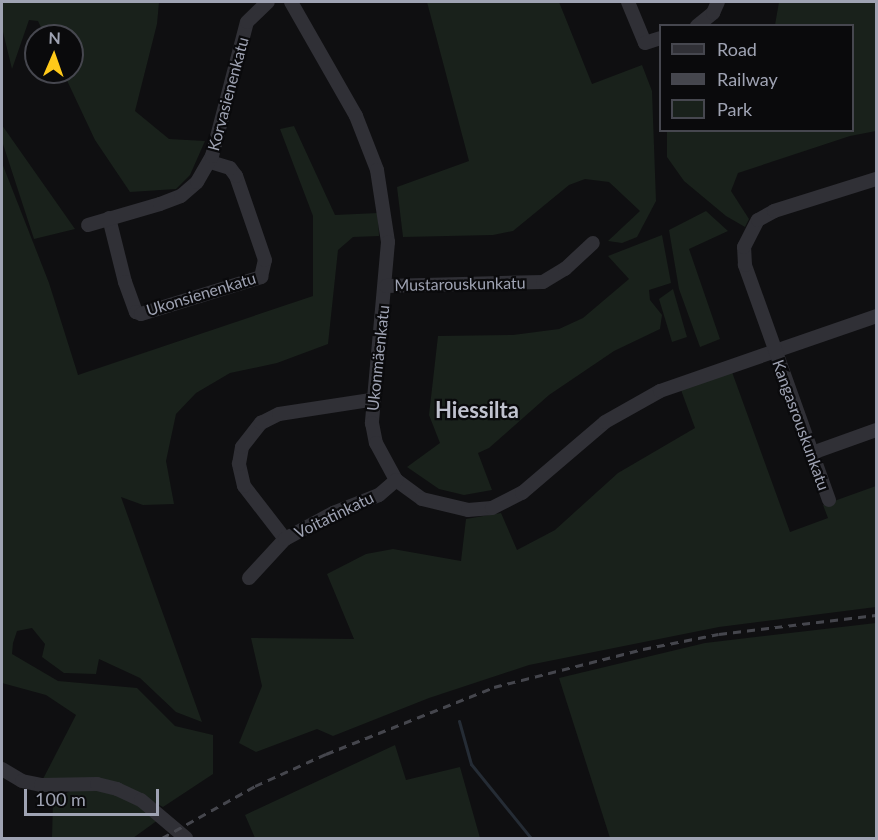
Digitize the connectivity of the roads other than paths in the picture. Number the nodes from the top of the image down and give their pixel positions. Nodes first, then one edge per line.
1 (268, 2) edge
2 (291, 2) edge
3 (628, 2) edge
4 (718, 2) edge
5 (699, 24) edge
6 (659, 38) edge
7 (210, 162) junction
8 (876, 179) edge
9 (109, 218) junction
10 (88, 225) dead end
11 (593, 243) dead end
12 (386, 286) junction
13 (876, 316) edge
14 (774, 349) junction
15 (371, 400) junction
16 (876, 430) edge
17 (812, 453) junction
18 (396, 480) junction
19 (829, 500) dead end
20 (285, 539) junction
21 (249, 578) dead end
22 (2, 769) edge
23 (181, 834) edge

1 - 7 street, Korvasienenkatu
2 - 12 street, Ukonmäenkatu
3 - 6 street
4 - 5 street
7 - 9 street, Korvasienenkatu
7 - 9 street, Ukonsienenkatu
8 - 14 street, Kangasrouskunkatu
9 - 10 street, Korvasienenkatu
11 - 12 street, Mustarouskunkatu
12 - 15 street, Ukonmäenkatu
13 - 14 street, Ukonmäenkatu
14 - 17 street, Kangasrouskunkatu
14 - 18 street, Ukonmäenkatu
15 - 18 street, Ukonmäenkatu
15 - 20 street
16 - 17 street
17 - 19 street, Kangasrouskunkatu
18 - 20 street, Voitatinkatu
20 - 21 street, Voitatinkatu
22 - 23 street

